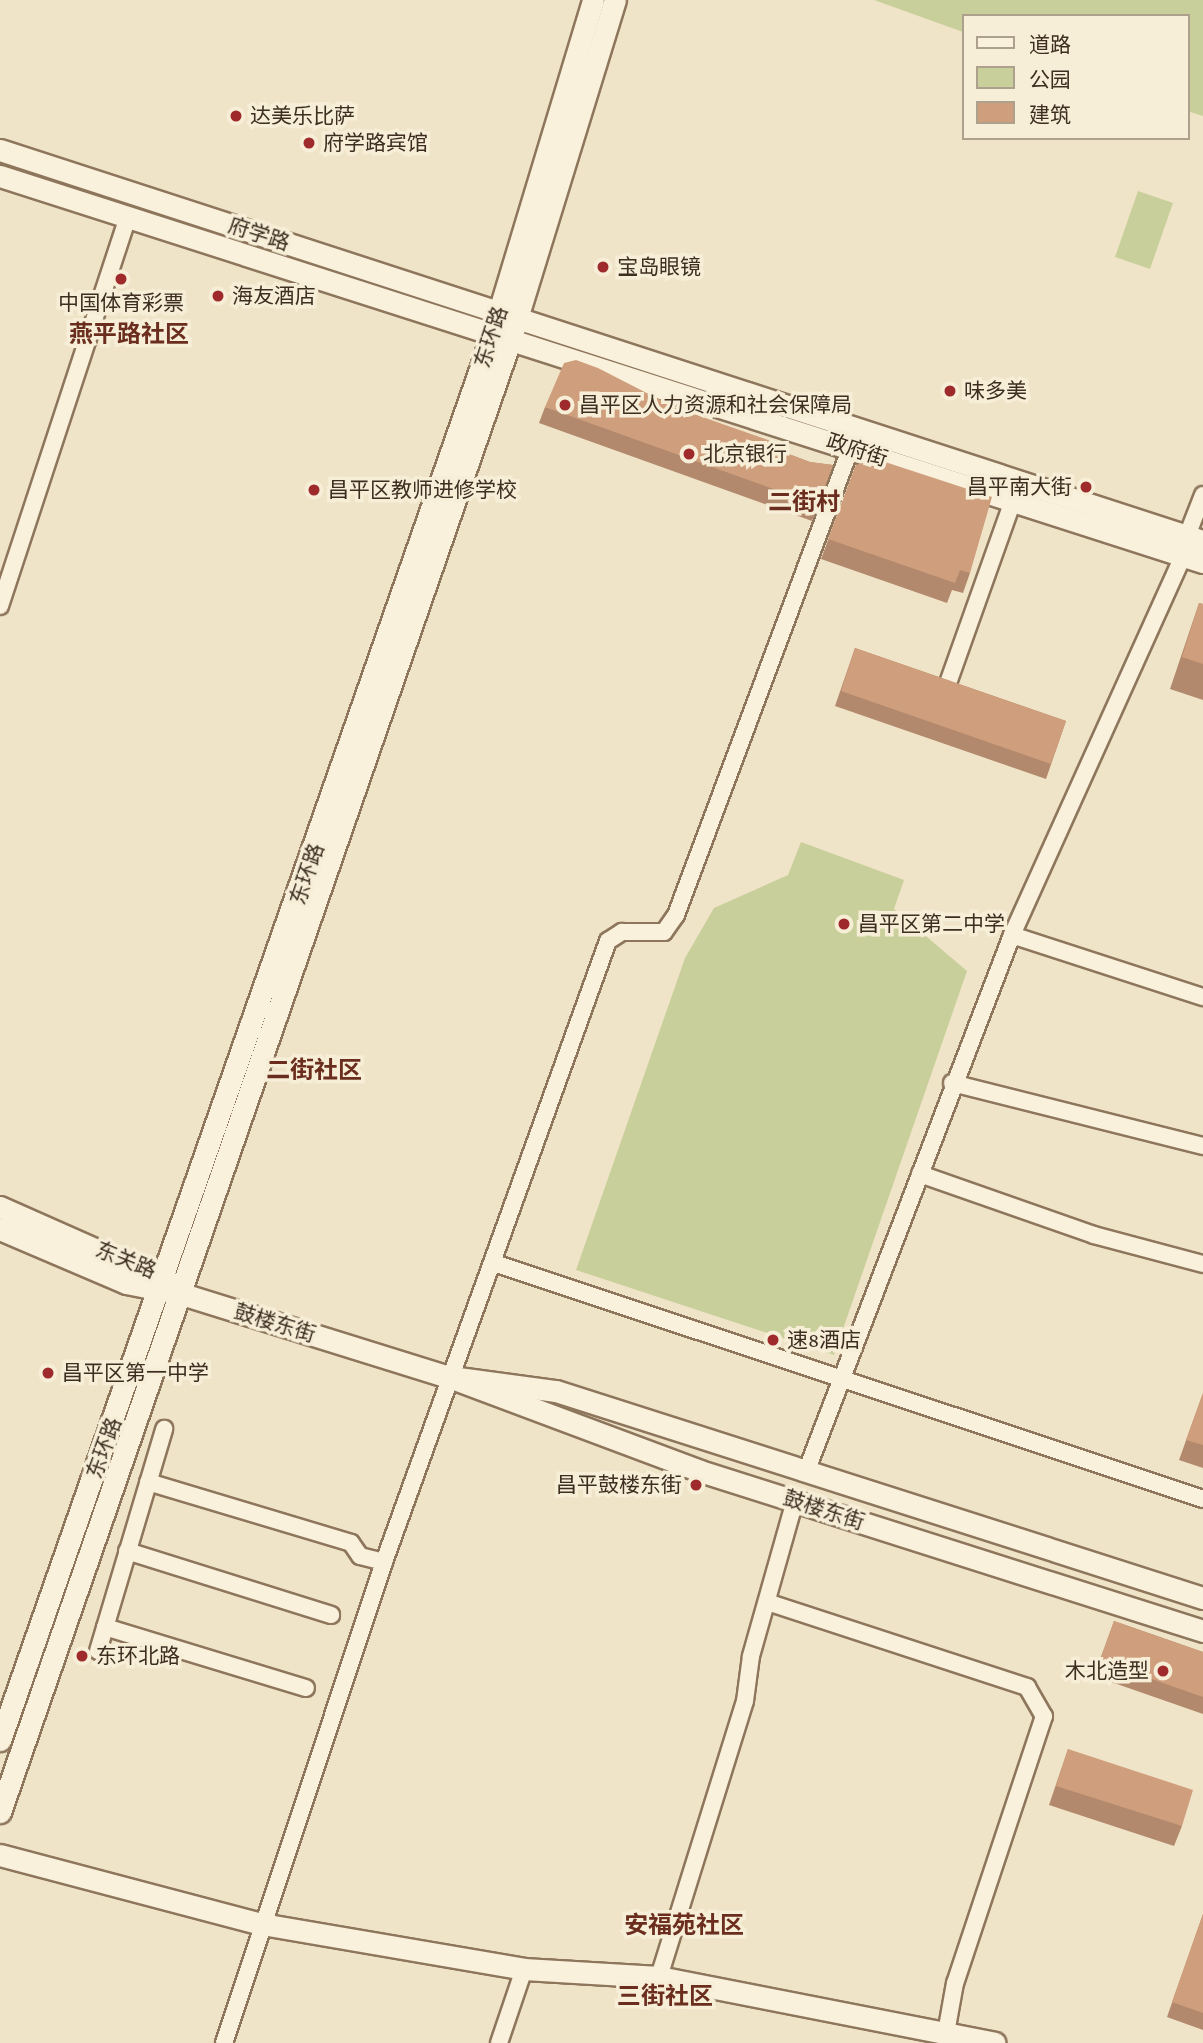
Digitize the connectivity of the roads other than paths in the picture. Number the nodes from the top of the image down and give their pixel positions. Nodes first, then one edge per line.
1 (593, 0) edge
2 (615, 0) edge
3 (0, 150) edge
4 (0, 176) edge
5 (128, 216) junction
6 (509, 314) junction
7 (501, 338) junction
8 (851, 448) junction
9 (1203, 495) edge
10 (1013, 501) junction
11 (1194, 549) edge
12 (0, 606) edge
13 (947, 686) edge
14 (1012, 935) junction
15 (1203, 997) edge
16 (952, 1083) junction
17 (1203, 1146) edge
18 (920, 1174) junction
19 (0, 1207) edge
20 (0, 1229) edge
21 (494, 1263) junction
22 (1203, 1264) edge
23 (162, 1285) junction
24 (182, 1294) junction
25 (449, 1377) junction
26 (839, 1377) junction
27 (164, 1429) dead end
28 (806, 1472) junction
29 (148, 1482) junction
30 (1203, 1499) edge
31 (795, 1501) junction
32 (127, 1551) junction
33 (384, 1562) junction
34 (1203, 1598) edge
35 (767, 1601) junction
36 (331, 1615) dead end
37 (105, 1628) junction
38 (1203, 1631) edge
39 (98, 1651) dead end
40 (306, 1688) dead end
41 (0, 1740) edge
42 (0, 1812) edge
43 (0, 1854) edge
44 (262, 1924) junction
45 (524, 1969) junction
46 (659, 1977) junction
47 (946, 2033) junction
48 (224, 2043) edge
49 (499, 2043) edge
50 (995, 2043) edge

1 - 6 street, 东环路
2 - 6 street, 东环路
3 - 6 street, 府学路
4 - 5 street, 府学路
5 - 7 street, 府学路
5 - 12 street
6 - 7 street, 东环路
6 - 11 street, 政府街
7 - 8 street, 政府街
7 - 23 street, 东环路
7 - 24 street, 东环路
8 - 10 street, 政府街
8 - 21 street
9 - 11 street
10 - 11 street, 政府街
10 - 13 street
11 - 14 street
14 - 15 street
14 - 16 street
16 - 17 street
16 - 18 street
18 - 22 street
18 - 26 street
19 - 23 street, 东关路
20 - 23 street, 东关路
21 - 25 street
21 - 26 street
23 - 24 street, 东关路
23 - 41 street, 东环路
24 - 25 street, 鼓楼东街
24 - 42 street, 东环路
25 - 28 street, 鼓楼东街
25 - 31 street, 鼓楼东街
25 - 33 street
26 - 28 street
26 - 30 street
27 - 29 street
28 - 34 street, 鼓楼东街
29 - 32 street
29 - 33 street
31 - 35 street
31 - 38 street, 鼓楼东街
32 - 36 street
32 - 37 street
33 - 44 street
35 - 46 street
35 - 47 street
37 - 39 street
37 - 40 street
43 - 44 street
44 - 45 street
44 - 48 street
45 - 46 street
45 - 49 street
46 - 47 street
47 - 50 street

